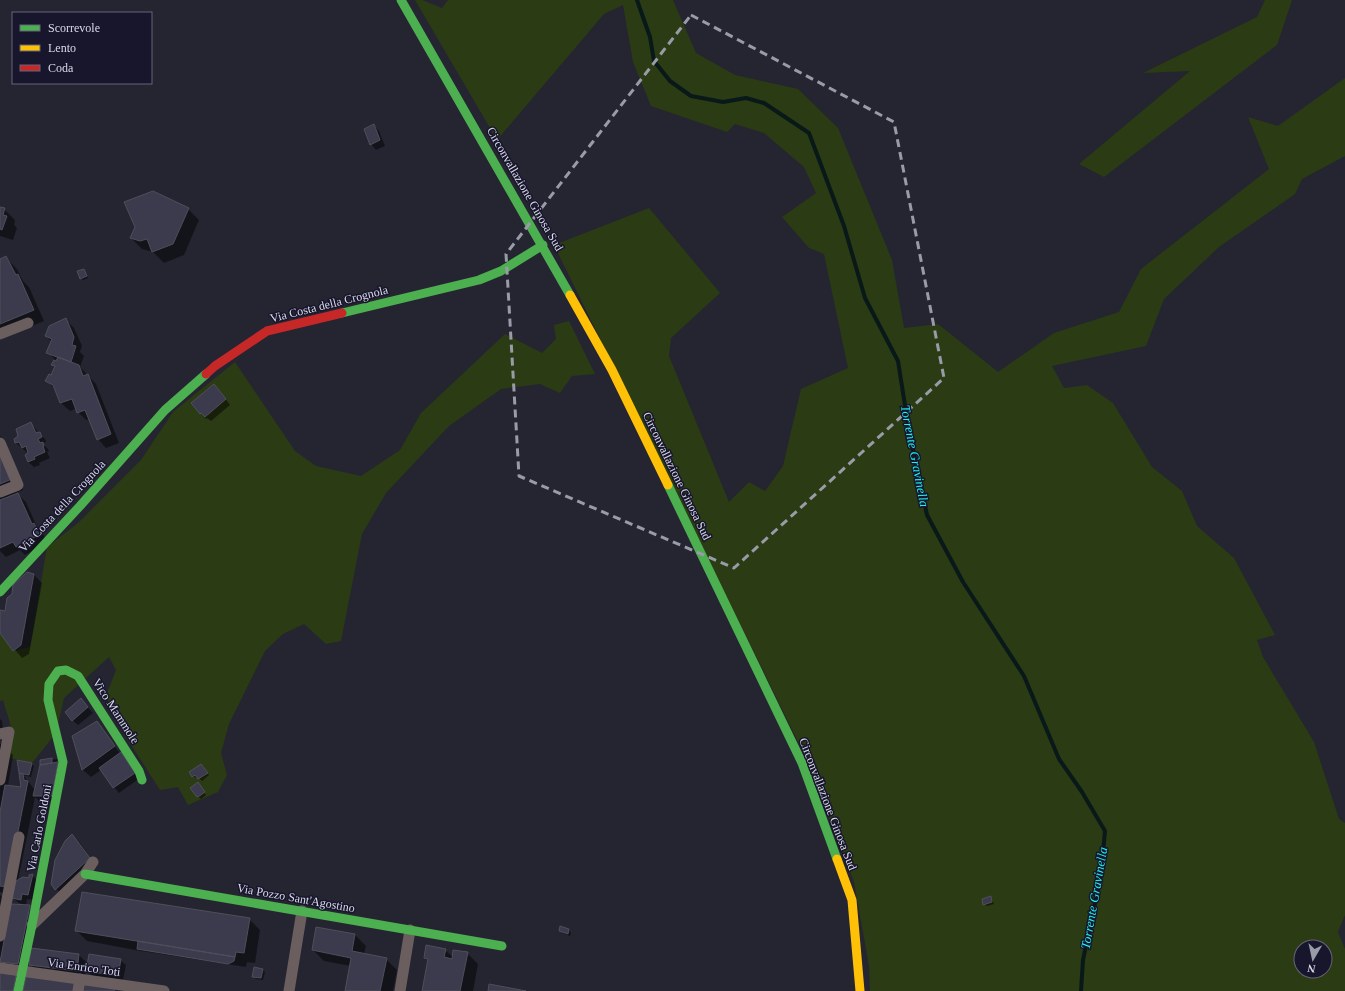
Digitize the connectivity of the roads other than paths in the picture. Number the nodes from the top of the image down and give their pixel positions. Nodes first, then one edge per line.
1 (401, 0) edge
2 (543, 245) junction
3 (28, 323) dead end
4 (0, 334) edge
5 (0, 443) edge
6 (0, 492) edge
7 (0, 592) edge
8 (58, 671) joint
9 (5, 733) edge
10 (0, 780) edge
11 (142, 780) dead end
12 (19, 837) dead end
13 (93, 862) dead end
14 (85, 874) junction
15 (302, 911) junction
16 (32, 925) junction
17 (410, 930) junction
18 (0, 936) edge
19 (502, 946) dead end
20 (0, 968) edge
21 (21, 971) junction
22 (80, 979) junction
23 (122, 988) edge
24 (18, 991) edge
25 (78, 991) edge
26 (164, 991) edge
27 (289, 991) edge
28 (400, 991) edge
29 (860, 991) edge

1 - 2 street, Circonvallazione Ginosa Sud
2 - 7 street, Via Costa della Crognola
2 - 29 street, Circonvallazione Ginosa Sud
3 - 4 street
5 - 6 street
8 - 11 street, Vico Mammole
8 - 16 street, Via Carlo Goldoni
9 - 10 street
12 - 18 street
13 - 14 street
14 - 15 street, Via Pozzo Sant'Agostino
14 - 16 street
15 - 17 street, Via Pozzo Sant'Agostino
15 - 27 street
16 - 21 street, Via Carlo Goldoni
17 - 19 street, Via Pozzo Sant'Agostino
17 - 28 street
20 - 21 street, Via Enrico Toti
21 - 22 street, Via Enrico Toti
21 - 24 street, Via Carlo Goldoni
22 - 23 street, Via Enrico Toti
22 - 25 street
23 - 26 street, Via Enrico Toti

